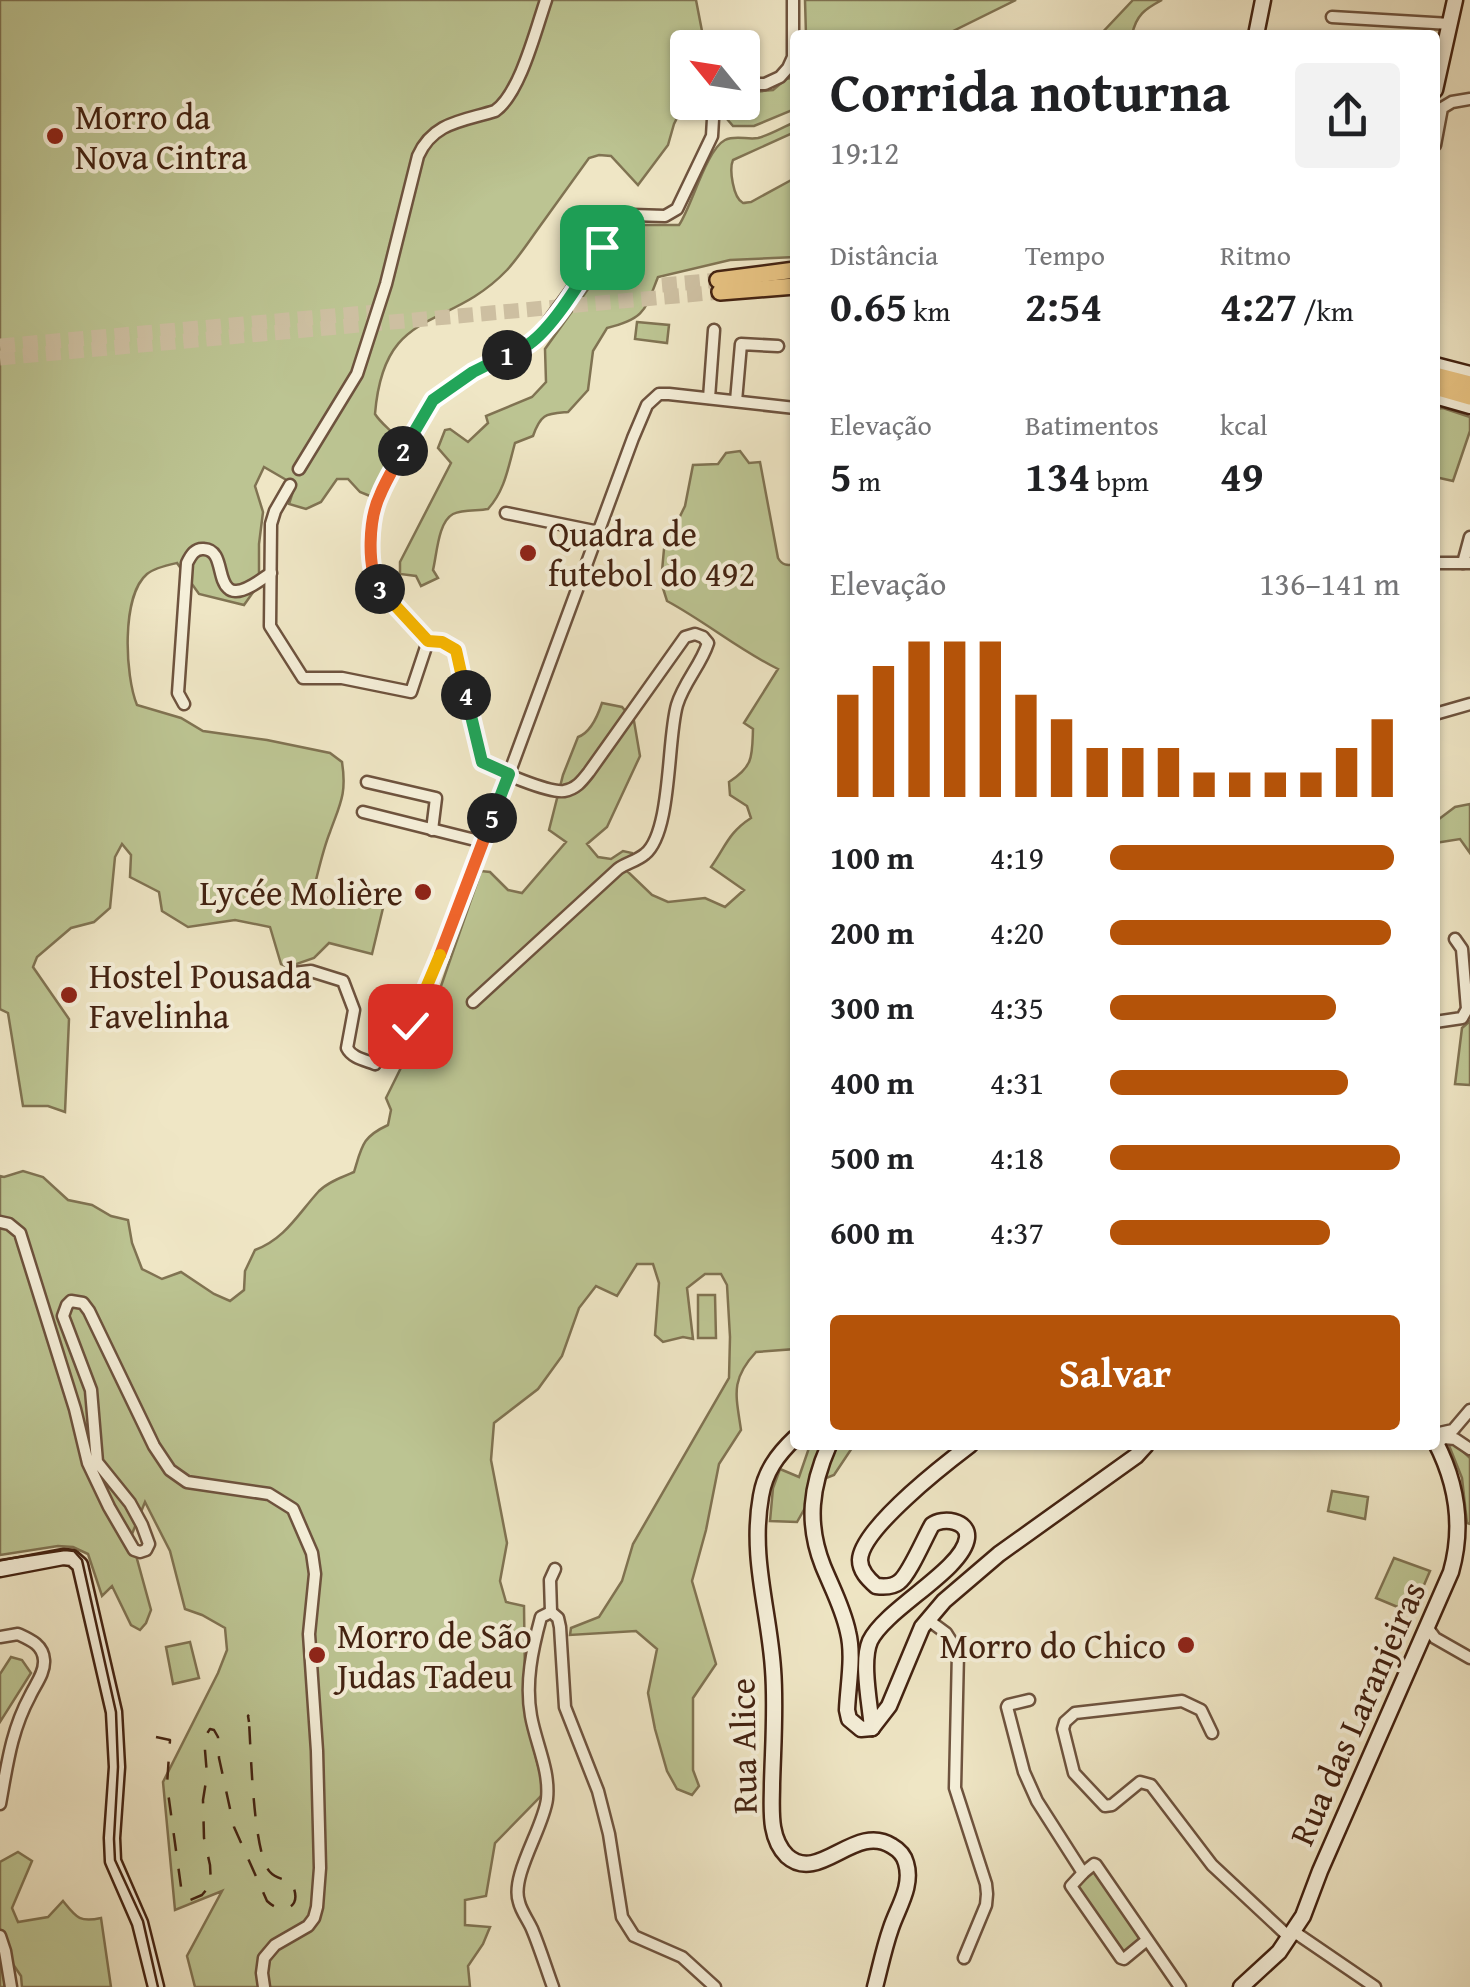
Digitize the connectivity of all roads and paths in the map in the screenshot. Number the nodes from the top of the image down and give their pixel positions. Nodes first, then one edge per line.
1 (546, 0) edge
2 (793, 0) edge
3 (1263, 0) edge
4 (1455, 0) edge
5 (1332, 16) dead end
6 (1450, 24) junction
7 (793, 30) edge
8 (1257, 30) edge
9 (790, 62) edge
10 (1440, 68) edge
11 (760, 84) edge
12 (1470, 99) edge
13 (1443, 108) edge
14 (713, 120) edge
15 (790, 271) edge
16 (790, 286) edge
17 (714, 330) dead end
18 (778, 346) dead end
19 (1440, 366) edge
20 (1470, 374) edge
21 (1440, 377) edge
22 (1470, 384) edge
23 (1440, 395) edge
24 (1440, 396) edge
25 (1470, 397) edge
26 (709, 398) junction
27 (736, 401) junction
28 (1470, 406) edge
29 (790, 407) edge
30 (300, 469) dead end
31 (290, 485) dead end
32 (506, 513) dead end
33 (599, 532) junction
34 (1470, 537) edge
35 (1440, 563) edge
36 (1467, 563) edge
37 (271, 574) junction
38 (428, 641) junction
39 (184, 704) dead end
40 (1470, 704) edge
41 (1440, 713) edge
42 (509, 774) junction
43 (367, 782) dead end
44 (363, 812) dead end
45 (432, 830) junction
46 (483, 842) junction
47 (1455, 939) dead end
48 (293, 972) dead end
49 (473, 1002) dead end
50 (1440, 1021) edge
51 (0, 1222) edge
52 (1470, 1410) edge
53 (1454, 1434) junction
54 (1440, 1439) edge
55 (790, 1444) edge
56 (1470, 1449) edge
57 (827, 1450) edge
58 (964, 1450) edge
59 (1141, 1450) edge
60 (1440, 1450) edge
61 (1466, 1538) edge
62 (0, 1568) edge
63 (555, 1568) dead end
64 (551, 1612) junction
65 (927, 1620) junction
66 (1427, 1627) junction
67 (0, 1637) edge
68 (1470, 1658) edge
69 (868, 1682) junction
70 (895, 1692) junction
71 (1029, 1700) dead end
72 (872, 1728) junction
73 (1212, 1734) dead end
74 (0, 1804) edge
75 (1083, 1873) junction
76 (1291, 1934) junction
77 (0, 1936) edge
78 (1148, 1940) junction
79 (964, 1958) dead end
80 (11, 1987) edge
81 (156, 1987) edge
82 (264, 1987) edge
83 (553, 1987) edge
84 (715, 1987) edge
85 (874, 1987) edge
86 (1180, 1987) edge
87 (1241, 1987) edge
88 (1375, 1987) edge

1 - 30 street
2 - 7 street
3 - 8 street
4 - 6 street
5 - 6 street
6 - 10 street
9 - 11 street
12 - 13 street
14 - 38 street
15 - 16 main road
17 - 26 street
18 - 27 street
19 - 20 street
21 - 22 main road
23 - 25 main road
24 - 28 street
26 - 27 street
26 - 33 street
27 - 29 street
31 - 37 street
32 - 33 street
33 - 42 street
34 - 36 street
35 - 36 street
37 - 38 street
37 - 39 street
38 - 42 street
40 - 41 street
42 - 46 street
42 - 49 street
43 - 45 street
44 - 45 street
45 - 46 street
46 - 48 street
47 - 50 street
51 - 82 street
52 - 53 street
53 - 54 street
53 - 56 street
55 - 85 street, Rua Alice
57 - 72 street
58 - 69 street
59 - 65 street
60 - 61 street, Rua das Laranjeiras
61 - 66 street, Rua das Laranjeiras
62 - 81 street
63 - 64 street
64 - 83 street
64 - 84 street
65 - 70 street
65 - 79 street
66 - 68 street
66 - 76 street, Rua das Laranjeiras
67 - 74 street
69 - 70 street
69 - 72 street
70 - 72 street
71 - 75 street
73 - 76 street
75 - 78 street
75 - 78 street
76 - 87 street, Rua das Laranjeiras
76 - 88 street
77 - 80 street
78 - 86 street

